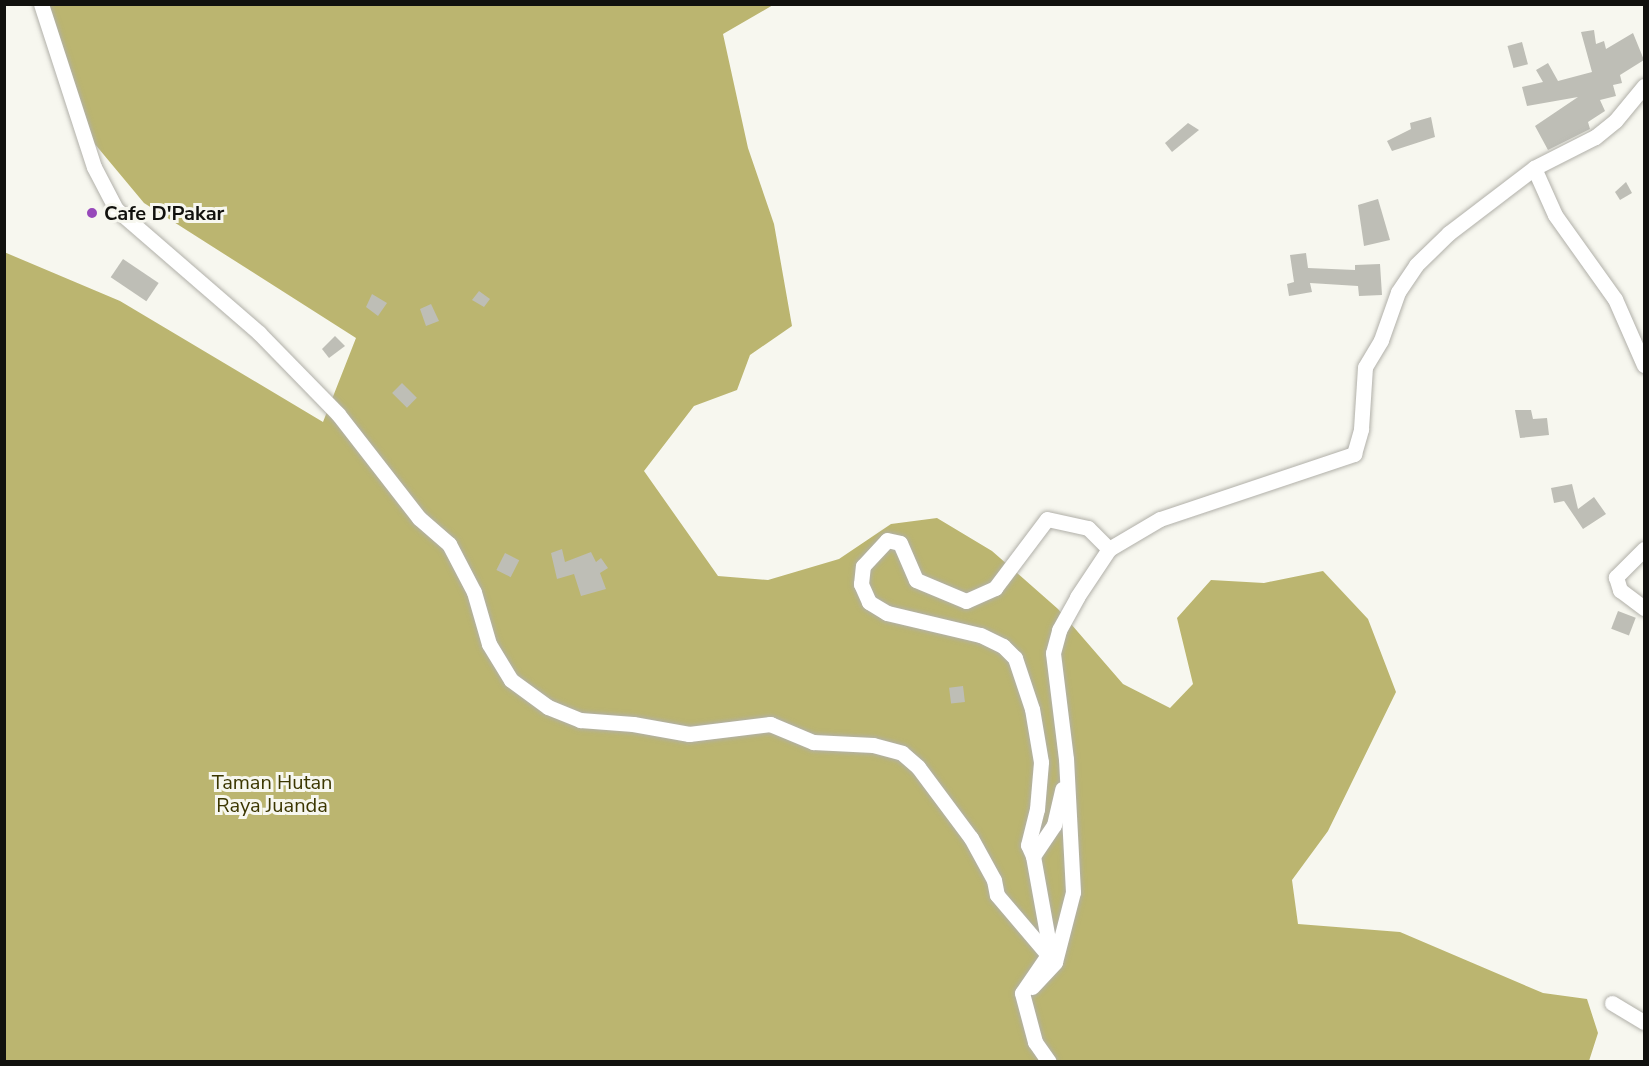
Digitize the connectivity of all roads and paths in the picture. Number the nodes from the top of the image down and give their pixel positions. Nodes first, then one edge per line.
1 (41, 4) edge
2 (1644, 86) edge
3 (1534, 168) junction
4 (1644, 365) edge
5 (1109, 549) junction
6 (1644, 549) edge
7 (1644, 608) edge
8 (1066, 771) junction
9 (1033, 856) junction
10 (1048, 955) junction
11 (1022, 993) junction
12 (1612, 1003) dead end
13 (1644, 1022) edge
14 (1049, 1062) edge

1 - 10 street
2 - 3 street
3 - 4 street
3 - 5 street
5 - 8 street
5 - 9 street
6 - 7 street
8 - 9 street
8 - 11 street
9 - 10 street
10 - 11 street
11 - 14 street
12 - 13 street

